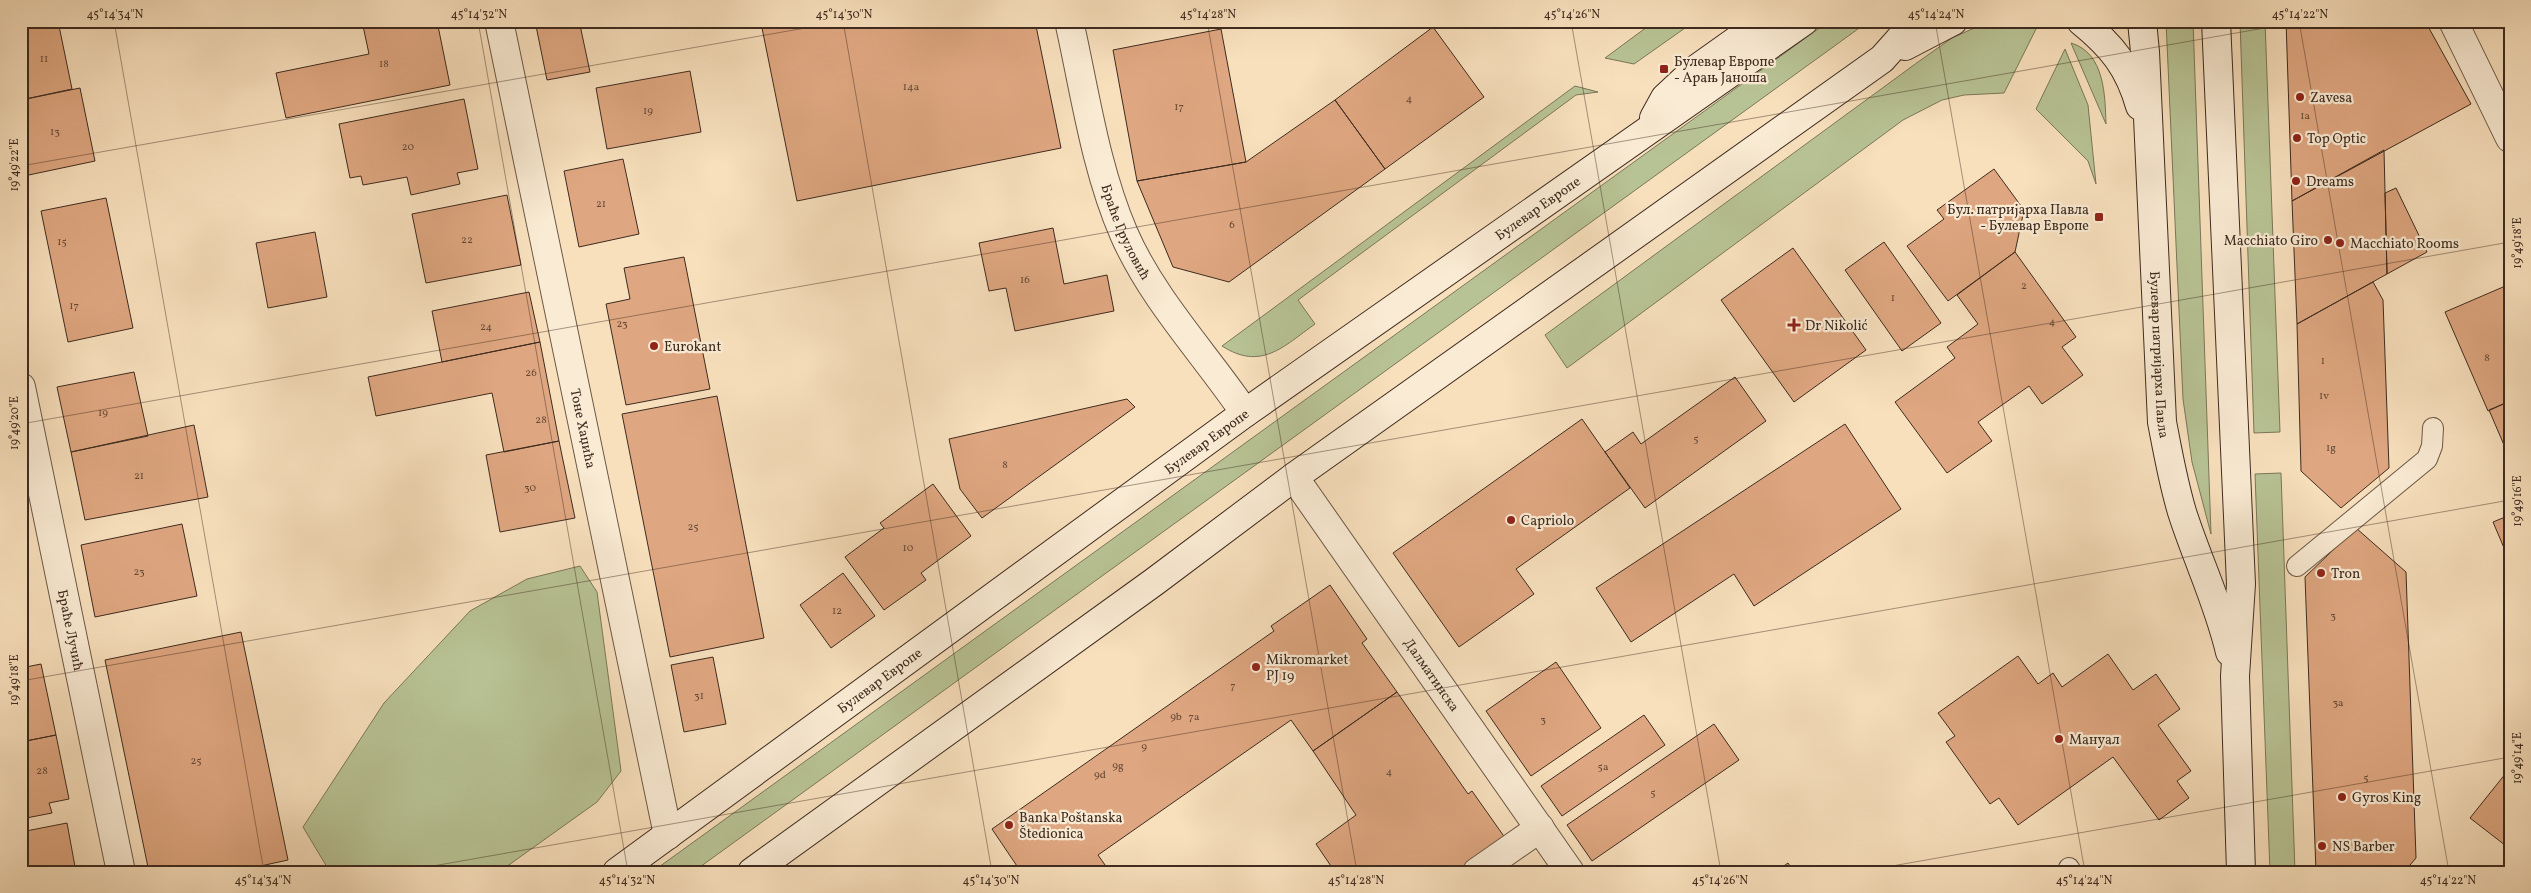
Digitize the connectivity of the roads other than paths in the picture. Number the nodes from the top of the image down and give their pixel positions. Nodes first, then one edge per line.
1 (499, 21) edge
2 (1070, 21) edge
3 (1764, 21) edge
4 (1804, 21) edge
5 (1920, 21) edge
6 (1953, 21) edge
7 (2081, 21) edge
8 (2142, 21) edge
9 (2216, 21) edge
10 (2452, 21) edge
11 (1882, 59) junction
12 (1649, 130) junction
13 (2510, 138) edge
14 (2149, 142) junction
15 (21, 387) edge
16 (1245, 413) junction
17 (2433, 428) dead end
18 (1294, 477) junction
19 (2297, 566) dead end
20 (2235, 676) junction
21 (1540, 828) junction
22 (668, 835) junction
23 (121, 872) edge
24 (617, 872) edge
25 (752, 872) edge
26 (1477, 872) edge
27 (1570, 872) edge
28 (2241, 872) edge

1 - 22 main road, Тоне Хаџића
2 - 16 main road, Браће Груловић
3 - 12 main road
4 - 12 main road, Булевар Европе
5 - 11 main road
6 - 11 main road
7 - 14 main road
8 - 14 main road, Булевар патријарха Павла
9 - 20 main road, Булевар патријарха Павла
10 - 13 main road
11 - 18 main road
12 - 16 main road, Булевар Европе
14 - 20 main road, Булевар патријарха Павла
15 - 23 main road, Браће Лучић
16 - 22 main road, Булевар Европе
17 - 19 lane
18 - 21 main road, Далматинска
18 - 25 main road
20 - 28 main road, Булевар патријарха Павла
21 - 26 main road
21 - 27 main road, Далматинска
22 - 24 main road, Булевар Европе

